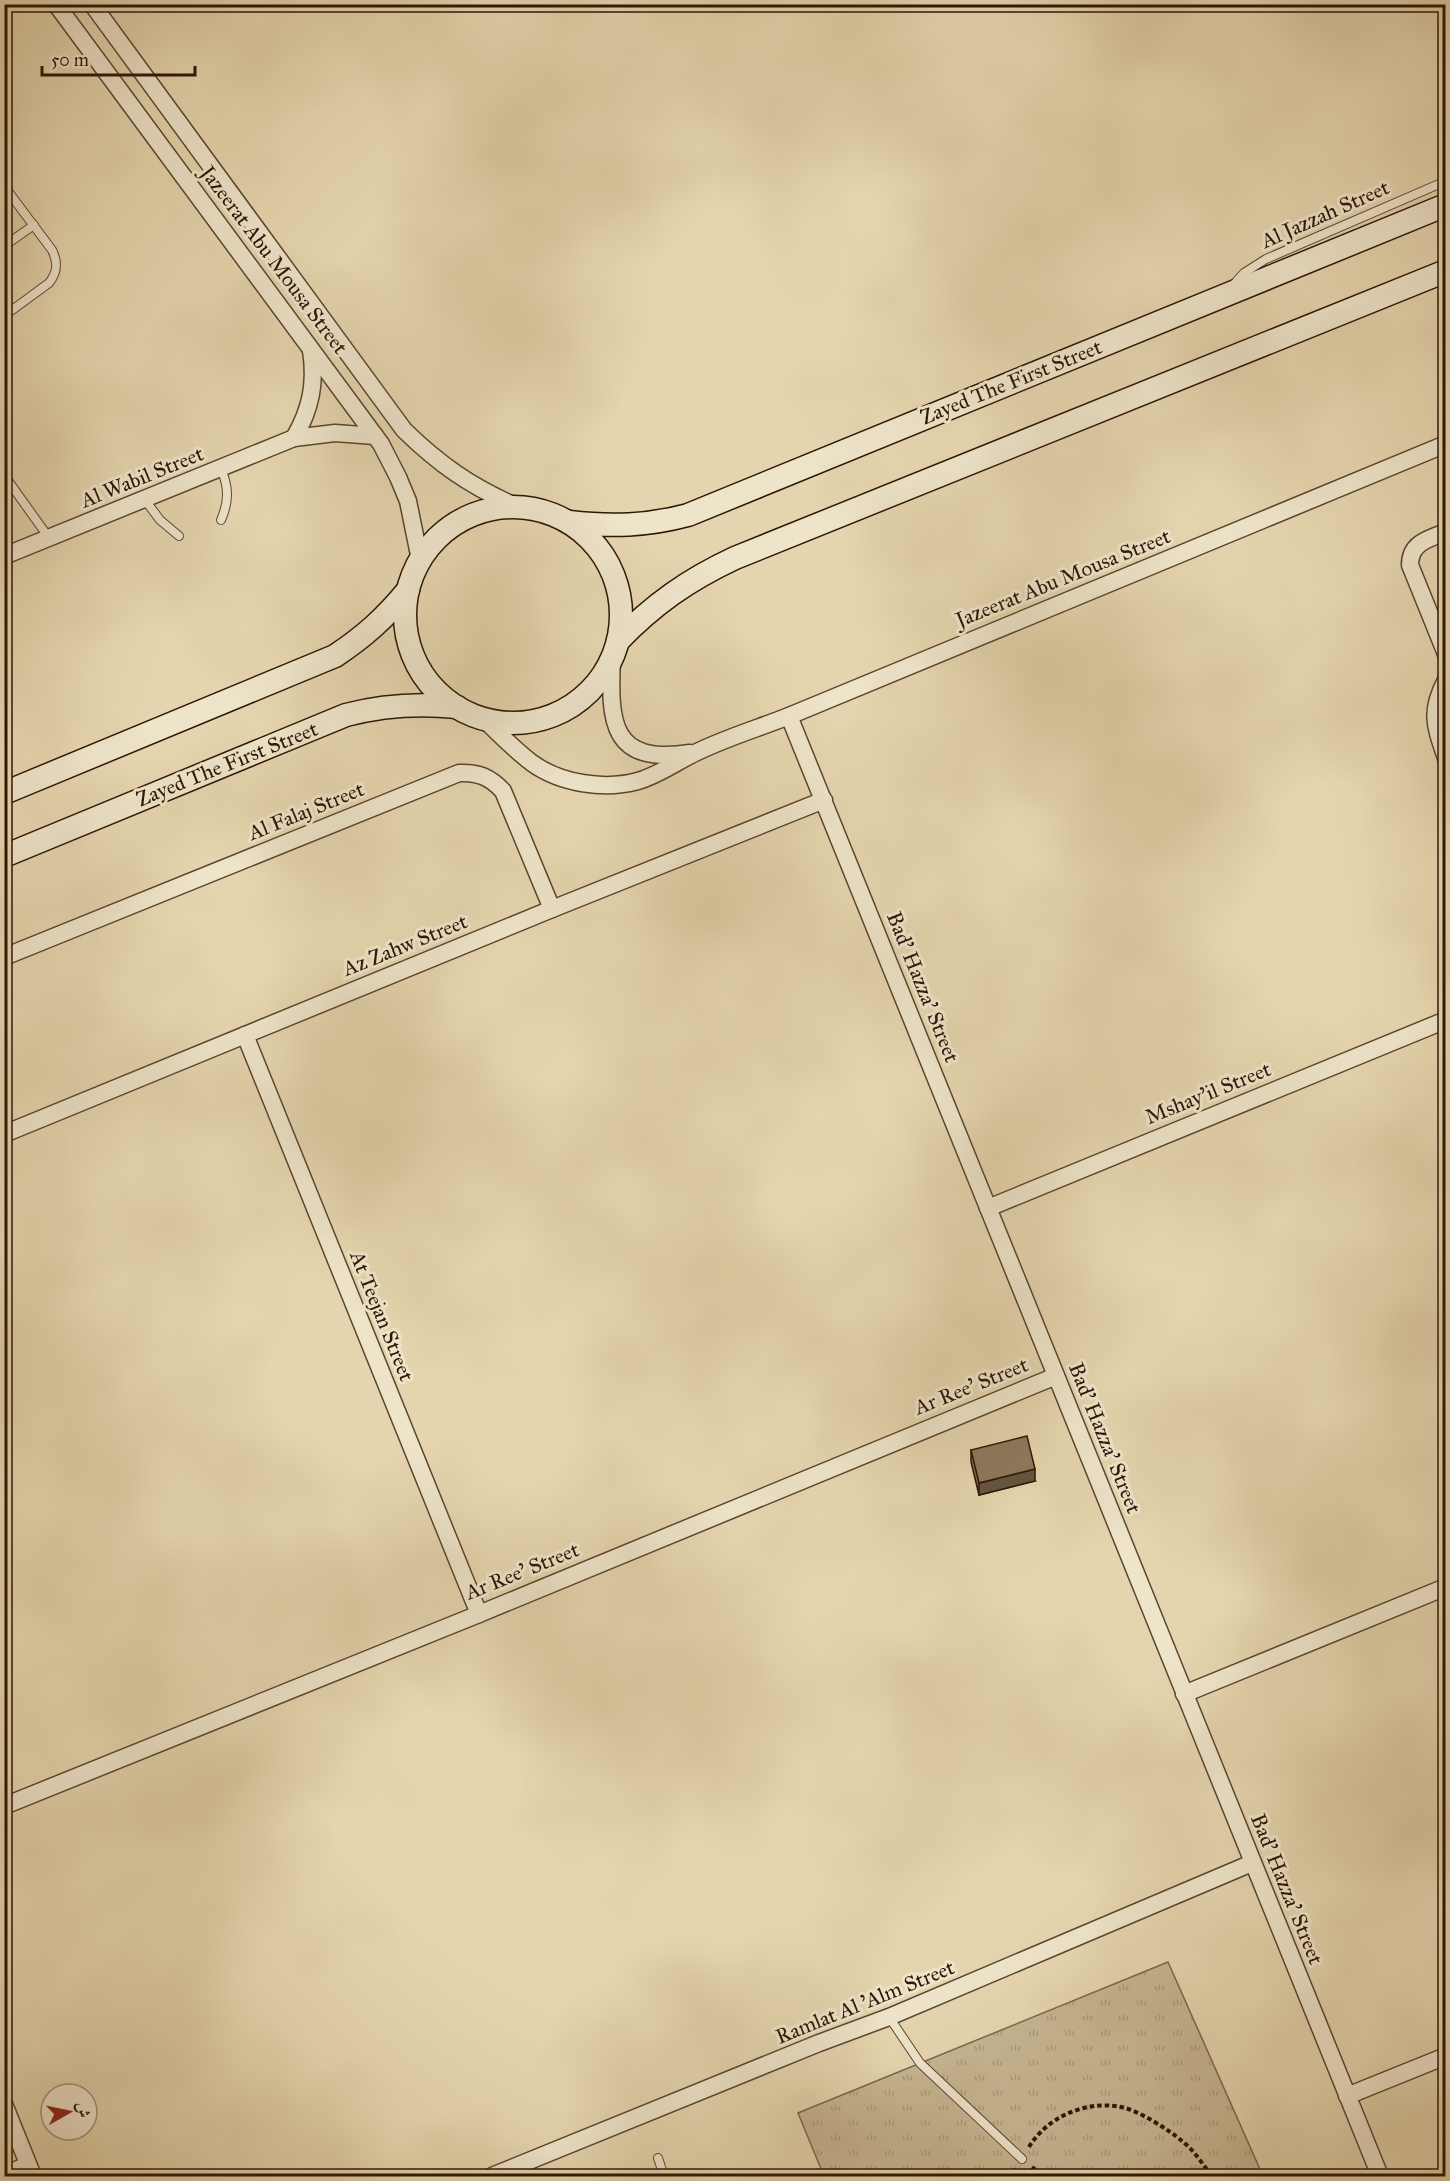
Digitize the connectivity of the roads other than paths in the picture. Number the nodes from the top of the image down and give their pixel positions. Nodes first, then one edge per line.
1 (56, 4) edge
2 (92, 4) edge
3 (1446, 181) edge
4 (4, 186) edge
5 (1446, 205) edge
6 (34, 225) junction
7 (4, 246) edge
8 (1446, 270) edge
9 (1228, 294) junction
10 (4, 316) edge
11 (311, 347) junction
12 (375, 436) junction
13 (294, 438) junction
14 (1445, 446) edge
15 (221, 469) junction
16 (4, 475) edge
17 (145, 500) junction
18 (515, 506) junction
19 (221, 520) dead end
20 (568, 522) junction
21 (1446, 532) edge
22 (179, 536) dead end
23 (50, 538) junction
24 (7, 551) edge
25 (420, 560) junction
26 (409, 588) junction
27 (615, 649) junction
28 (1446, 654) edge
29 (1446, 680) edge
30 (457, 707) junction
31 (789, 716) junction
32 (485, 720) junction
33 (697, 752) junction
34 (1446, 758) edge
35 (4, 793) edge
36 (824, 800) junction
37 (4, 856) edge
38 (552, 909) junction
39 (4, 957) edge
40 (1446, 1020) edge
41 (245, 1035) junction
42 (4, 1134) edge
43 (988, 1208) junction
44 (1056, 1376) junction
45 (1446, 1587) edge
46 (479, 1614) junction
47 (1184, 1694) junction
48 (4, 1806) edge
49 (1252, 1863) junction
50 (890, 2017) junction
51 (1446, 2056) edge
52 (1347, 2096) junction
53 (4, 2104) edge
54 (658, 2158) dead end
55 (1022, 2159) road end
56 (30, 2171) edge
57 (4, 2175) edge
58 (492, 2176) edge
59 (664, 2176) edge
60 (1380, 2176) edge

1 - 11 street, Jazeerat Abu Mousa Street
2 - 18 street, Jazeerat Abu Mousa Street
3 - 9 lane, Al Jazzah Street
4 - 6 lane
5 - 9 main road, Zayed The First Street
6 - 7 lane
6 - 10 lane
8 - 27 main road
9 - 20 main road, Zayed The First Street
11 - 12 street, Jazeerat Abu Mousa Street
11 - 13 street
12 - 13 street, Al Wabil Street
12 - 25 street, Jazeerat Abu Mousa Street
13 - 15 street, Al Wabil Street
14 - 31 street, Jazeerat Abu Mousa Street
15 - 17 street, Al Wabil Street
15 - 19 lane
16 - 23 lane
17 - 22 lane
17 - 23 street, Al Wabil Street
18 - 20 main road
18 - 25 main road
20 - 27 main road
21 - 28 street
23 - 24 street, Al Wabil Street
25 - 26 main road
26 - 30 main road
26 - 35 main road
27 - 32 main road
27 - 33 street, Jazeerat Abu Mousa Street
29 - 34 street
30 - 32 main road
30 - 37 main road, Zayed The First Street
31 - 33 street, Jazeerat Abu Mousa Street
31 - 36 street, Bad' Hazza' Street
32 - 33 street, Jazeerat Abu Mousa Street
36 - 38 street, Az Zahw Street
36 - 43 street, Bad' Hazza' Street
38 - 39 street, Al Falaj Street
38 - 41 street, Az Zahw Street
40 - 43 street, Mshay'il Street
41 - 42 street, Az Zahw Street
41 - 46 street, At Teejan Street
43 - 44 street, Bad' Hazza' Street
44 - 46 street, Ar Ree' Street
44 - 47 street, Bad' Hazza' Street
45 - 47 street
46 - 48 street, Ar Ree' Street
47 - 49 street, Bad' Hazza' Street
49 - 50 street, Ramlat Al 'Alm Street
49 - 52 street, Bad' Hazza' Street
50 - 55 lane
50 - 58 street, Ramlat Al 'Alm Street
51 - 52 street
52 - 60 street, Bad' Hazza' Street
53 - 56 street
54 - 59 lane
56 - 57 street

